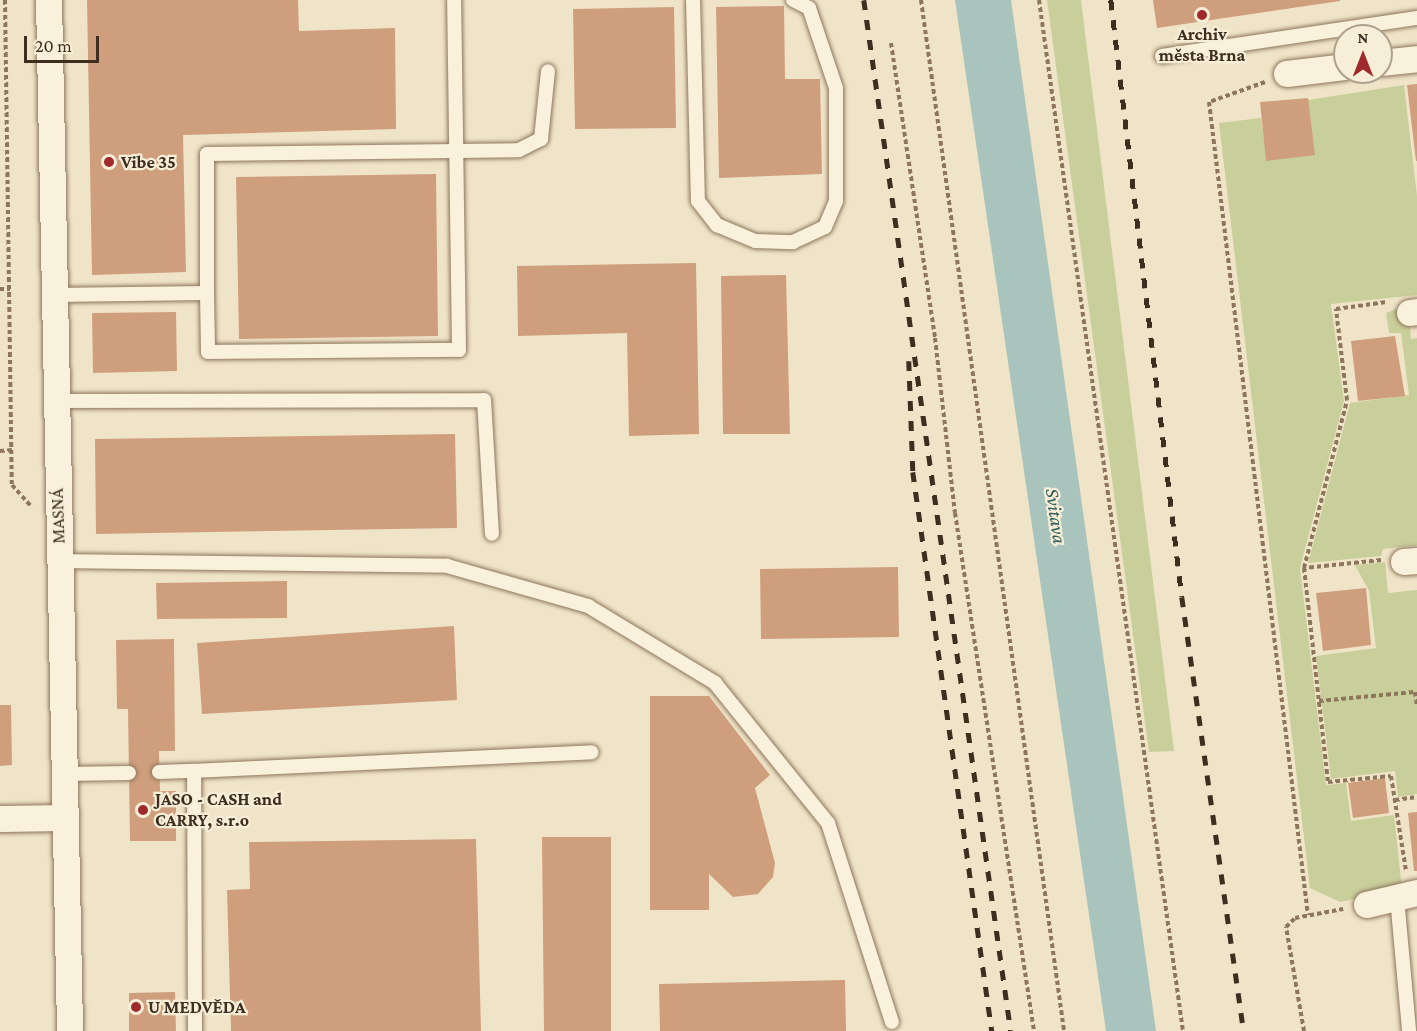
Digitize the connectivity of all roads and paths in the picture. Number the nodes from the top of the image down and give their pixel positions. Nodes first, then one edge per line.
1 (5, 0) edge
2 (49, 0) edge
3 (454, 0) edge
4 (693, 0) edge
5 (793, 0) edge
6 (921, 0) edge
7 (1039, 0) edge
8 (1417, 18) edge
9 (0, 22) edge
10 (6, 22) junction
11 (891, 43) dead end
12 (1162, 56) dead end
13 (1417, 59) edge
14 (1393, 62) edge
15 (1333, 68) edge
16 (548, 71) dead end
17 (1287, 74) joint
18 (456, 151) junction
19 (0, 289) edge
20 (10, 289) junction
21 (207, 293) junction
22 (53, 295) junction
23 (1407, 309) edge
24 (55, 401) junction
25 (12, 450) junction
26 (0, 451) edge
27 (35, 516) dead end
28 (492, 534) dead end
29 (1403, 558) edge
30 (60, 561) junction
31 (1304, 568) junction
32 (1319, 702) junction
33 (1417, 707) edge
34 (592, 752) dead end
35 (194, 771) junction
36 (159, 772) dead end
37 (129, 773) dead end
38 (64, 774) junction
39 (1417, 797) edge
40 (1395, 800) junction
41 (65, 818) junction
42 (0, 819) edge
43 (1408, 896) edge
44 (1367, 905) joint
45 (1308, 915) junction
46 (892, 1022) dead end
47 (70, 1031) edge
48 (195, 1031) edge
49 (1034, 1031) edge
50 (1064, 1031) edge
51 (1183, 1031) edge
52 (1304, 1031) edge
53 (1409, 1031) edge

1 - 10 path
2 - 22 street, MASNÁ
3 - 18 lane
4 - 5 lane
6 - 50 path
7 - 51 path
8 - 12 lane
9 - 10 path
10 - 20 path
11 - 49 path
13 - 14 street
15 - 17 street
16 - 18 lane
17 - 45 path
18 - 21 lane
18 - 21 lane
19 - 20 path
20 - 25 path
21 - 22 lane
22 - 24 street, MASNÁ
23 - 31 path
24 - 28 lane
24 - 30 street, MASNÁ
25 - 26 path
25 - 27 path
29 - 31 path
30 - 38 street, MASNÁ
30 - 46 lane
31 - 32 path
32 - 33 path
32 - 40 path
34 - 35 lane
35 - 36 lane
35 - 48 lane
37 - 38 lane
38 - 41 street, MASNÁ
39 - 40 path
40 - 43 path
41 - 42 street
41 - 47 street, MASNÁ
43 - 44 street
43 - 53 lane
44 - 45 path
45 - 52 path

